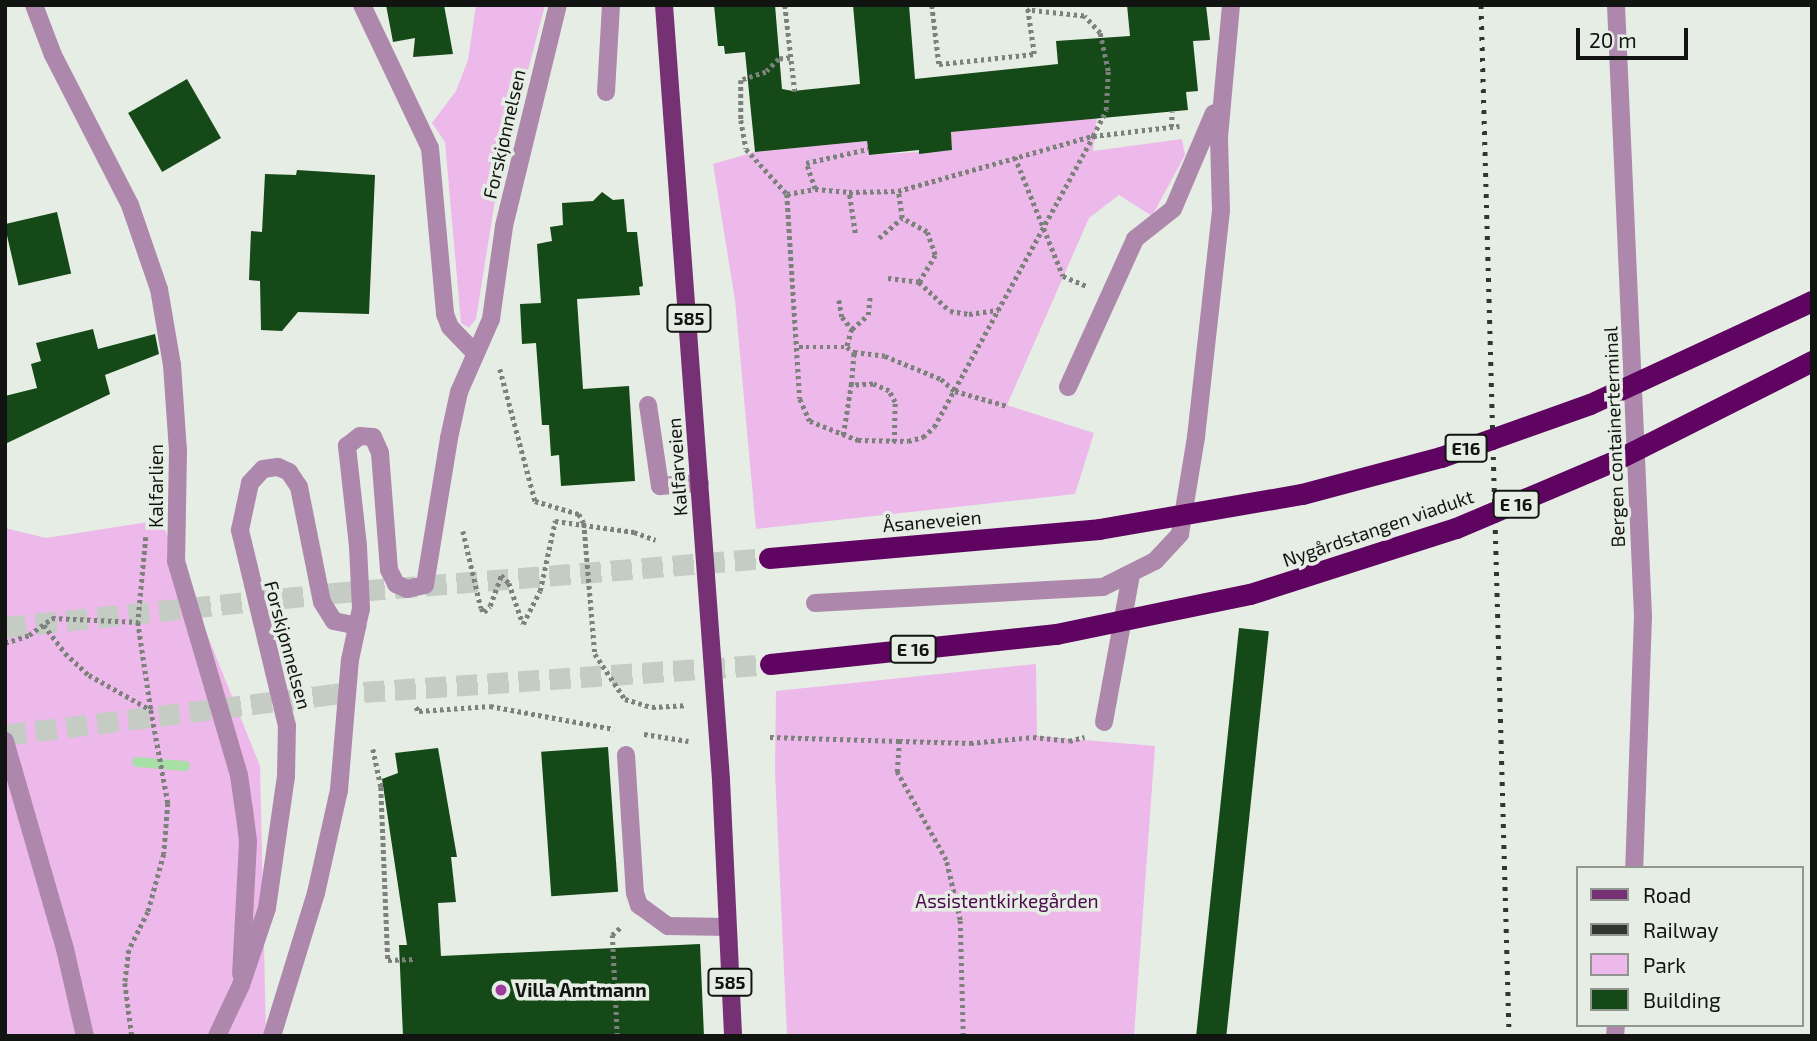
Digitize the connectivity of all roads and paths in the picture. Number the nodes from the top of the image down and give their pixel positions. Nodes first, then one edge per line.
1 (34, 5) edge
2 (362, 5) edge
3 (558, 5) edge
4 (611, 5) edge
5 (664, 5) edge
6 (785, 5) edge
7 (932, 5) edge
8 (1231, 5) edge
9 (1616, 5) edge
10 (1027, 8) edge
11 (790, 58) junction
12 (1223, 84) junction
13 (795, 91) dead end
14 (606, 92) dead end
15 (1172, 112) dead end
16 (1212, 121) junction
17 (1171, 127) junction
18 (1093, 136) junction
19 (868, 149) dead end
20 (1015, 157) junction
21 (815, 189) junction
22 (898, 191) junction
23 (849, 192) junction
24 (787, 194) junction
25 (902, 218) junction
26 (1042, 226) junction
27 (855, 233) dead end
28 (879, 238) dead end
29 (888, 278) dead end
30 (919, 282) junction
31 (1109, 296) junction
32 (870, 297) dead end
33 (839, 300) dead end
34 (1812, 301) edge
35 (999, 310) junction
36 (852, 329) junction
37 (799, 346) junction
38 (847, 347) junction
39 (854, 352) junction
40 (475, 354) junction
41 (1812, 361) edge
42 (502, 373) dead end
43 (851, 385) junction
44 (1068, 387) dead end
45 (955, 391) junction
46 (648, 405) dead end
47 (1007, 406) dead end
48 (843, 435) junction
49 (894, 442) junction
50 (700, 483) junction
51 (460, 520) dead end
52 (584, 523) junction
53 (147, 533) dead end
54 (656, 540) dead end
55 (769, 558) tunnel mouth
56 (1130, 575) junction
57 (815, 603) dead end
58 (138, 622) junction
59 (44, 625) junction
60 (357, 626) junction
61 (5, 643) edge
62 (770, 664) tunnel mouth
63 (685, 705) dead end
64 (416, 707) dead end
65 (151, 710) junction
66 (346, 720) junction
67 (1104, 722) joint
68 (619, 730) dead end
69 (633, 732) dead end
70 (770, 737) dead end
71 (5, 741) edge
72 (688, 741) dead end
73 (899, 741) junction
74 (626, 755) dead end
75 (1634, 866) edge
76 (643, 907) junction
77 (727, 927) junction
78 (415, 959) dead end
79 (241, 985) junction
80 (85, 1036) edge
81 (132, 1036) edge
82 (217, 1036) edge
83 (272, 1036) edge
84 (617, 1036) edge
85 (733, 1036) edge
86 (963, 1036) edge

1 - 79 street, Kalfarlien
2 - 40 street
3 - 40 street, Forskjønnelsen
4 - 14 street
5 - 50 main road, Kalfarveien / 585
6 - 11 path
7 - 10 path
8 - 12 street
9 - 75 street, Bergen containerterminal
10 - 18 path
11 - 13 path
11 - 24 path
12 - 16 street
12 - 56 street
15 - 17 path
16 - 17 path
16 - 31 street
17 - 18 path
18 - 20 path
18 - 26 path
19 - 21 path
20 - 22 path
20 - 26 path
21 - 23 path
21 - 24 path
22 - 23 path
22 - 25 path
23 - 27 path
24 - 37 path
25 - 28 path
25 - 30 path
26 - 31 path
26 - 35 path
29 - 30 path
30 - 35 path
31 - 44 street
32 - 36 path
33 - 36 path
34 - 55 highway, Åsaneveien / E16, bridge
35 - 45 path
36 - 38 path
37 - 38 path
37 - 48 path
38 - 39 path
39 - 43 path
39 - 45 path
40 - 60 street, Forskjønnelsen
41 - 62 highway, Nygårdstangen viadukt / E 16, bridge
42 - 52 path
43 - 48 path
43 - 49 path
45 - 47 path
45 - 49 path
46 - 50 street
48 - 49 path
50 - 77 main road, Kalfarveien / 585
51 - 52 path
52 - 54 path
52 - 63 path
53 - 58 path
56 - 57 street
56 - 67 street
58 - 59 path
58 - 65 path
59 - 61 path
59 - 65 path
60 - 66 street, Forskjønnelsen
60 - 79 street, Forskjønnelsen
64 - 68 path
65 - 81 path
66 - 78 path
66 - 83 street, Forskjønnelsen
67 - 73 path
69 - 72 path
70 - 73 path
71 - 80 street
73 - 86 path
74 - 76 street
76 - 77 street
76 - 84 path
77 - 85 main road, Kalfarveien / 585
79 - 82 street, Forskjønnelsen

